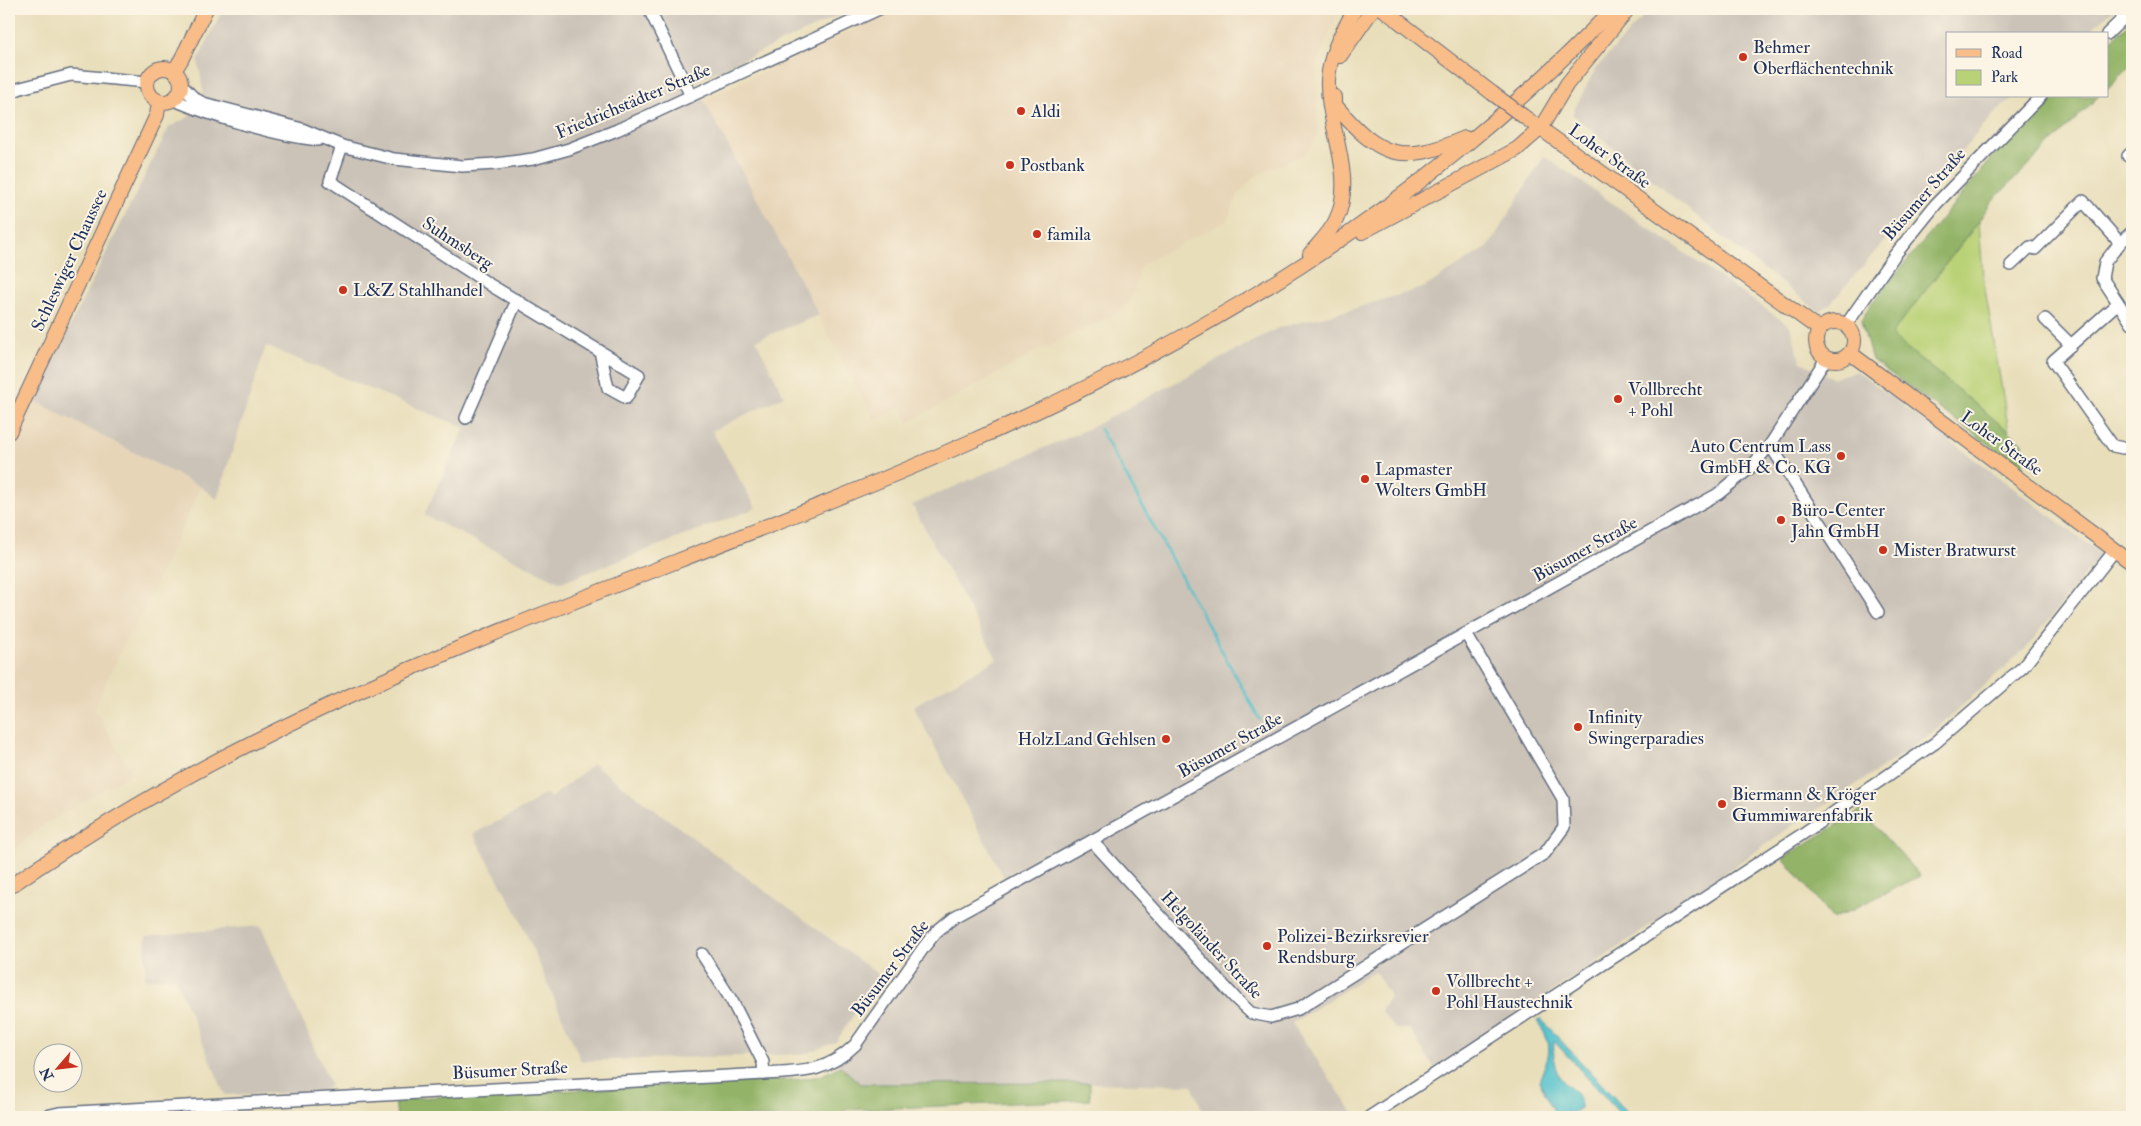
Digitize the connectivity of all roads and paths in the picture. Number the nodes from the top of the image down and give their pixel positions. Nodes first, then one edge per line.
1 (206, 9) edge
2 (649, 9) edge
3 (879, 9) edge
4 (1355, 9) edge
5 (1373, 9) edge
6 (1383, 9) edge
7 (1613, 9) edge
8 (1628, 9) edge
9 (2132, 10) edge
10 (2108, 33) edge
11 (174, 71) junction
12 (147, 82) junction
13 (181, 85) junction
14 (9, 93) edge
15 (691, 96) junction
16 (2039, 98) edge
17 (174, 100) junction
18 (160, 102) junction
19 (1540, 129) junction
20 (1481, 130) junction
21 (329, 141) junction
22 (342, 146) junction
23 (2132, 232) edge
24 (2120, 243) junction
25 (1315, 257) junction
26 (2011, 265) dead end
27 (1297, 269) junction
28 (517, 300) junction
29 (2118, 303) junction
30 (2045, 319) dead end
31 (2132, 324) edge
32 (1846, 325) junction
33 (1819, 329) junction
34 (2071, 345) junction
35 (600, 351) dead end
36 (1850, 353) junction
37 (1826, 359) junction
38 (466, 418) dead end
39 (9, 432) edge
40 (1770, 445) junction
41 (2124, 448) dead end
42 (2115, 550) junction
43 (2132, 563) edge
44 (1878, 612) dead end
45 (1466, 634) junction
46 (1092, 841) junction
47 (9, 887) edge
48 (702, 954) dead end
49 (764, 1074) junction
50 (42, 1117) edge
51 (1370, 1117) edge

1 - 11 main road
2 - 15 street
3 - 15 street, Friedrichstädter Straße
4 - 27 main road
5 - 20 main road
6 - 19 main road, Loher Straße, bridge
7 - 20 main road
8 - 19 main road
9 - 10 street
11 - 12 main road
11 - 13 main road
12 - 14 street
12 - 18 main road
13 - 17 main road
13 - 21 street, Friedrichstädter Straße
15 - 22 street, Friedrichstädter Straße
16 - 32 street, Büsumer Straße
17 - 18 main road
17 - 21 street, Friedrichstädter Straße
18 - 39 main road, Schleswiger Chaussee
19 - 25 main road
19 - 33 main road, Loher Straße
20 - 25 main road
21 - 22 street, Friedrichstädter Straße
22 - 28 street, Suhmsberg
23 - 24 street
24 - 26 street
24 - 29 street
25 - 27 main road
27 - 47 main road
28 - 35 street, Suhmsberg
28 - 38 street
29 - 31 street
29 - 34 street
30 - 34 street
32 - 33 main road
32 - 36 main road
33 - 37 main road
34 - 41 street
36 - 37 main road
36 - 42 main road, Loher Straße
37 - 40 street, Büsumer Straße
40 - 44 street
40 - 45 street, Büsumer Straße
42 - 43 main road, Loher Straße
42 - 51 street
45 - 46 street, Büsumer Straße
45 - 46 street, Helgoländer Straße
46 - 49 street, Büsumer Straße
48 - 49 street
49 - 50 street, Büsumer Straße

